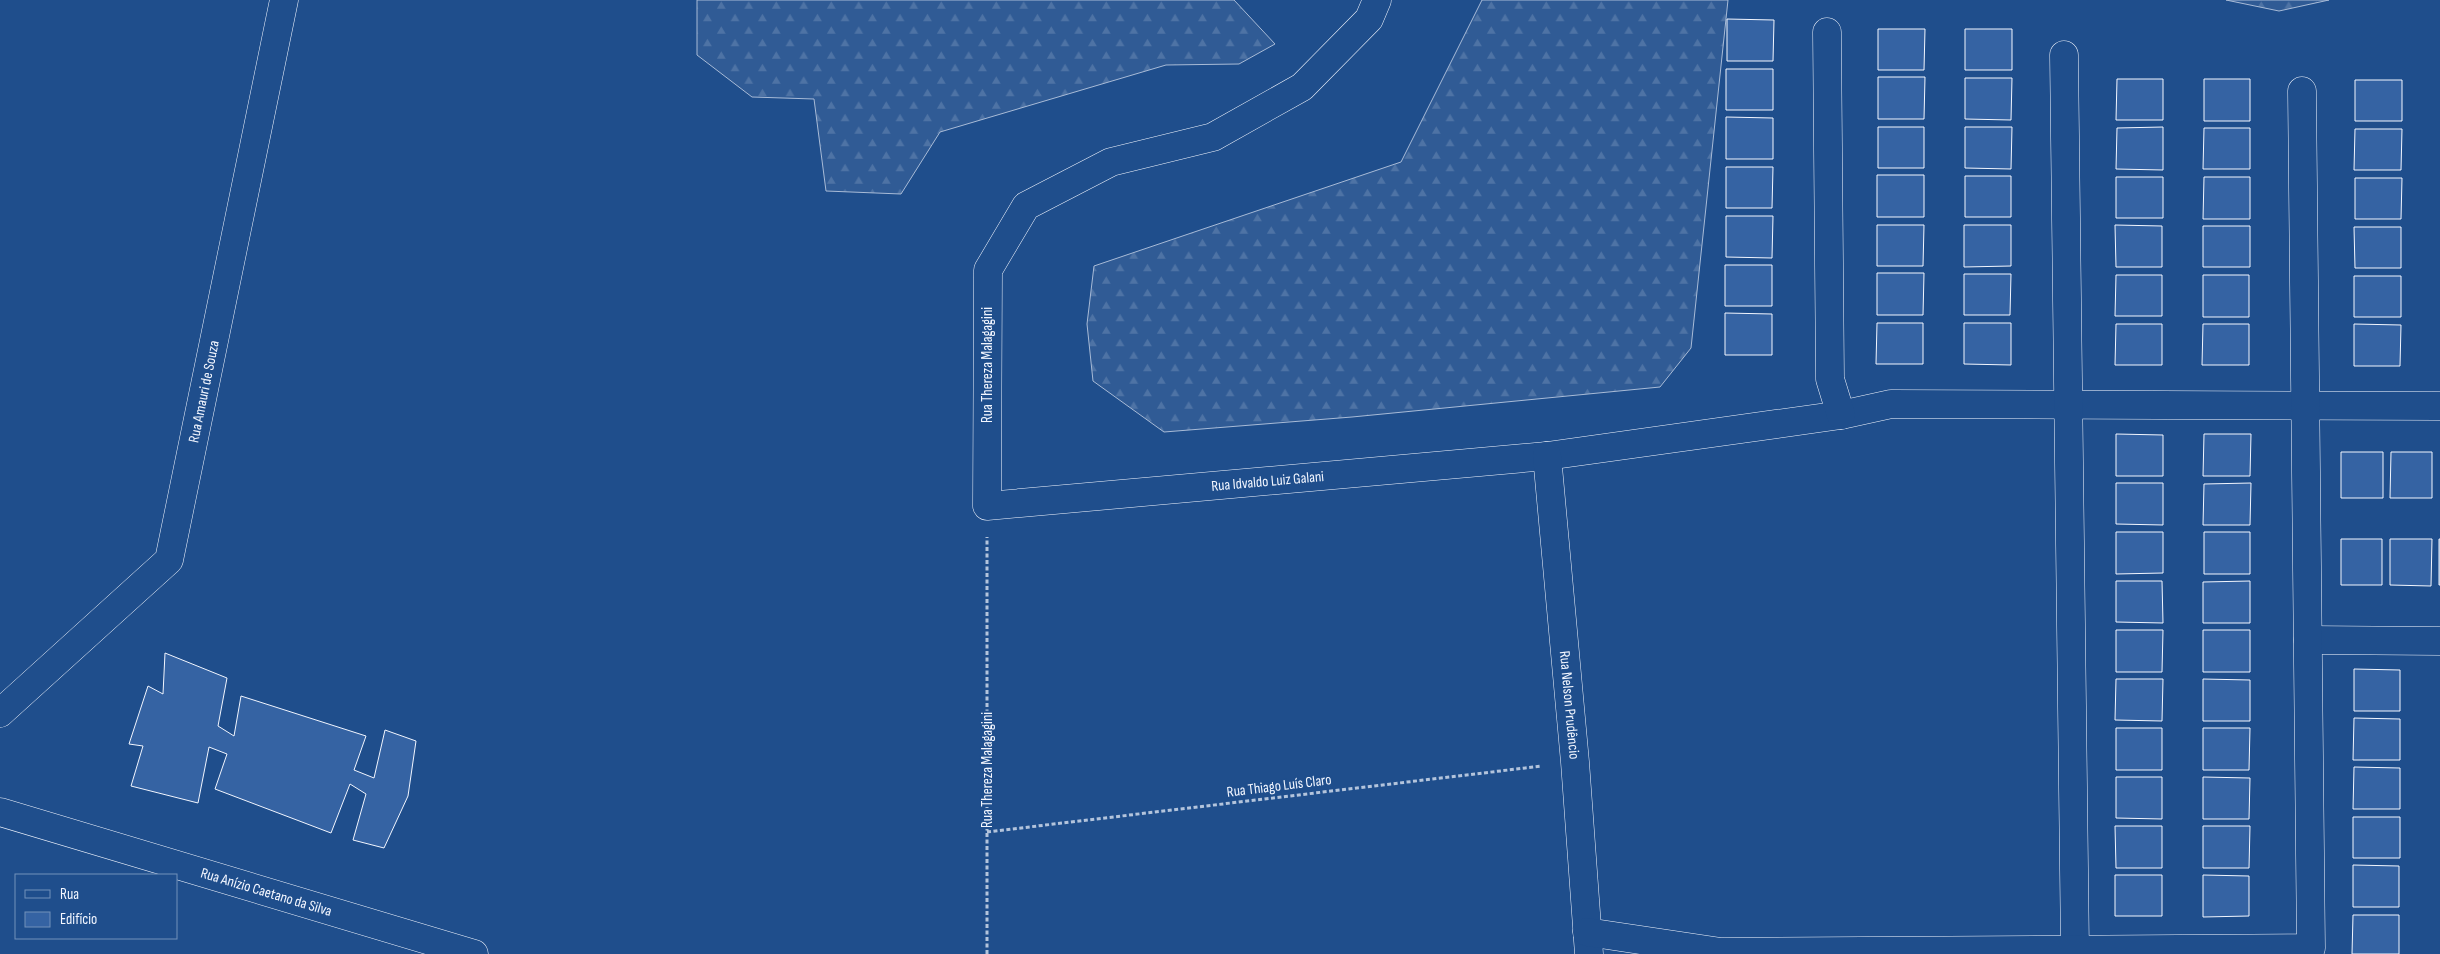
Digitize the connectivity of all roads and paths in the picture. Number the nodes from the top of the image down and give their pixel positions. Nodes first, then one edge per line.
1 (284, 0) edge
2 (1377, 0) edge
3 (1826, 32) dead end
4 (2064, 55) dead end
5 (2302, 91) dead end
6 (2068, 405) junction
7 (2306, 406) junction
8 (2440, 406) edge
9 (1841, 415) junction
10 (1548, 456) junction
11 (987, 506) junction
12 (2308, 640) junction
13 (2440, 641) edge
14 (0, 713) edge
15 (1575, 762) junction
16 (0, 812) edge
17 (987, 832) junction
18 (1588, 943) edge
19 (2075, 950) junction
20 (474, 954) edge
21 (987, 954) edge

1 - 14 street, Rua Amauri de Souza
2 - 11 street, Rua Thereza Malagagini
3 - 9 street
4 - 6 street
5 - 7 street
6 - 7 street, Rua Idvaldo Luiz Galani
6 - 9 street, Rua Idvaldo Luiz Galani
6 - 19 street
7 - 8 street, Rua Idvaldo Luiz Galani
7 - 12 street
9 - 10 street, Rua Idvaldo Luiz Galani
10 - 11 street, Rua Idvaldo Luiz Galani
10 - 15 street, Rua Nelson Prudêncio
11 - 17 path, Rua Thereza Malagagini
12 - 13 street
12 - 19 street
15 - 17 path, Rua Thiago Luís Claro
15 - 18 street, Rua Nelson Prudêncio
16 - 20 street, Rua Anízio Caetano da Silva
17 - 21 path, Rua Thereza Malagagini
18 - 19 street

